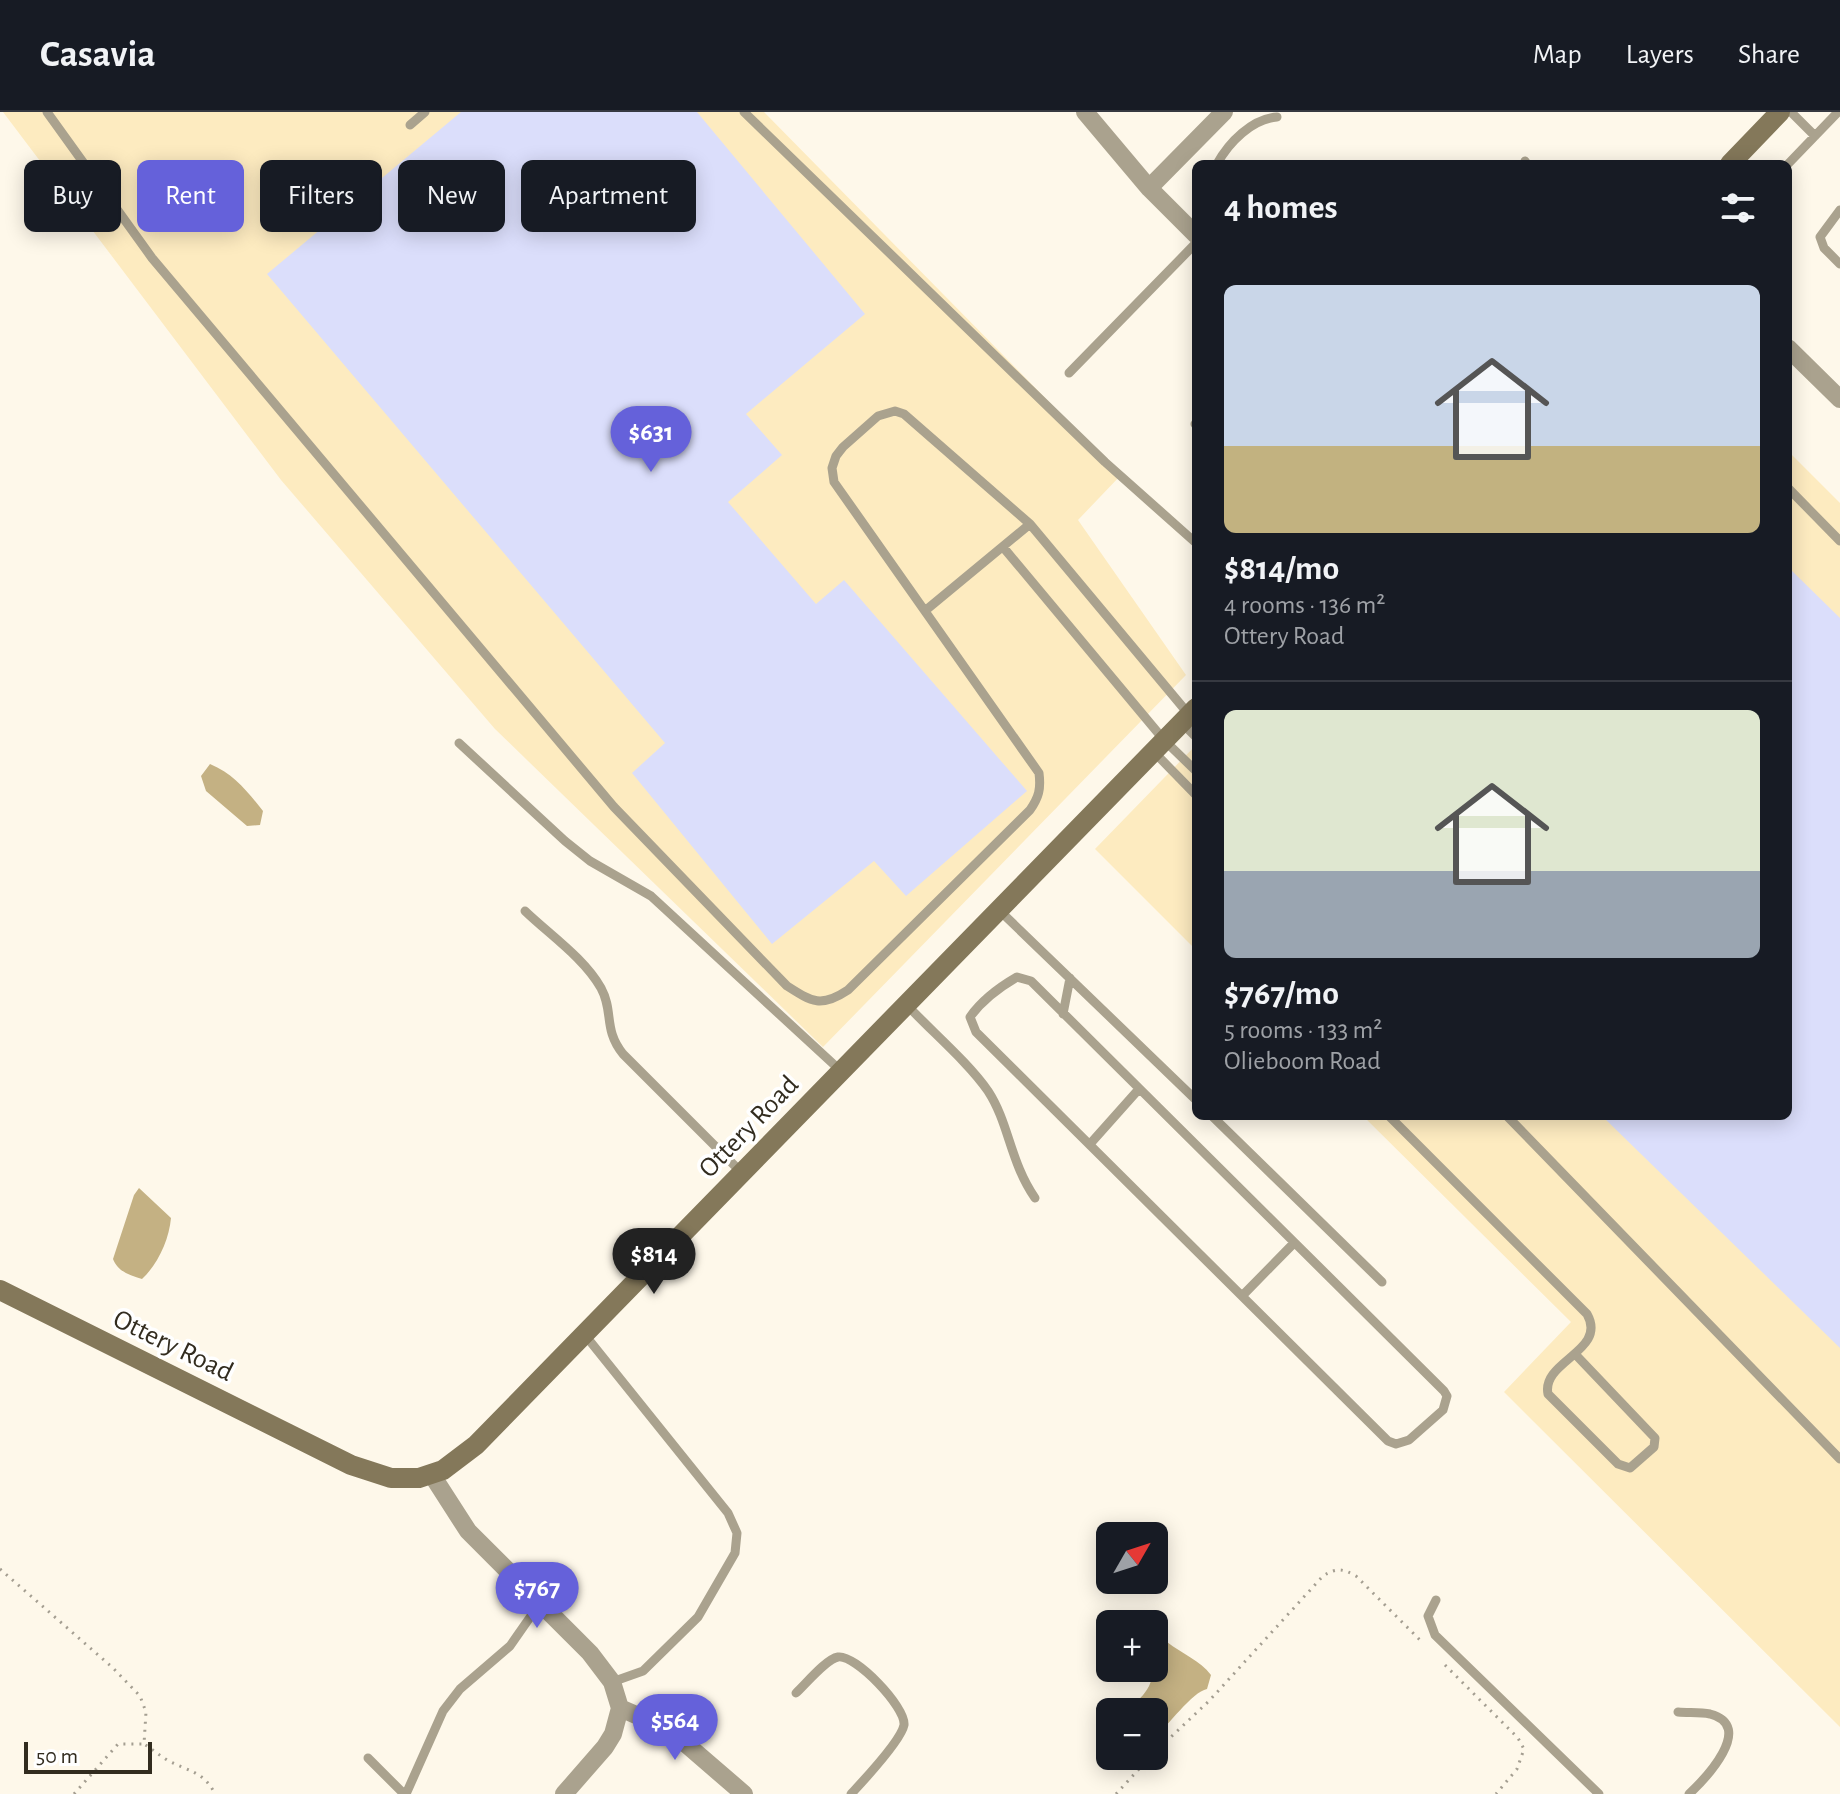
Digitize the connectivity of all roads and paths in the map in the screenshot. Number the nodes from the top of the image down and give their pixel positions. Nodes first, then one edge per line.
1 (47, 112) edge
2 (425, 112) edge
3 (744, 112) edge
4 (1085, 112) edge
5 (1224, 112) edge
6 (1780, 112) edge
7 (1791, 112) edge
8 (1838, 112) edge
9 (1277, 117) dead end
10 (410, 125) dead end
11 (1815, 136) junction
12 (1220, 160) edge
13 (1734, 160) edge
14 (1792, 160) edge
15 (1149, 188) junction
16 (1840, 210) edge
17 (1192, 231) edge
18 (1192, 247) edge
19 (1840, 264) edge
20 (1792, 352) edge
21 (1069, 373) dead end
22 (1840, 399) edge
23 (1792, 492) edge
24 (1030, 524) junction
25 (1192, 539) edge
26 (1840, 541) edge
27 (1003, 547) junction
28 (926, 610) junction
29 (1192, 721) edge
30 (459, 743) dead end
31 (1159, 746) junction
32 (1192, 768) edge
33 (1192, 790) edge
34 (999, 910) junction
35 (525, 911) dead end
36 (1070, 978) junction
37 (907, 1005) junction
38 (1063, 1014) junction
39 (842, 1072) junction
40 (1139, 1089) junction
41 (1192, 1096) edge
42 (1216, 1120) edge
43 (1393, 1120) edge
44 (1511, 1120) edge
45 (1090, 1144) junction
46 (743, 1174) junction
47 (1035, 1198) dead end
48 (1294, 1243) junction
49 (1382, 1282) dead end
50 (0, 1290) edge
51 (1243, 1295) junction
52 (585, 1335) junction
53 (1575, 1354) junction
54 (1840, 1459) edge
55 (432, 1475) junction
56 (0, 1569) edge
57 (1436, 1600) dead end
58 (540, 1603) junction
59 (1432, 1652) dead end
60 (1443, 1663) dead end
61 (612, 1682) junction
62 (796, 1693) dead end
63 (620, 1708) junction
64 (1678, 1712) dead end
65 (1168, 1739) edge
66 (144, 1744) junction
67 (368, 1758) dead end
68 (1138, 1770) edge
69 (74, 1794) edge
70 (215, 1794) edge
71 (405, 1794) edge
72 (564, 1794) edge
73 (744, 1794) edge
74 (851, 1794) edge
75 (1116, 1794) edge
76 (1496, 1794) edge
77 (1599, 1794) edge
78 (1689, 1794) edge

1 - 28 lane
2 - 10 lane
3 - 25 lane
4 - 15 street
5 - 15 street
6 - 13 street
7 - 11 lane
8 - 11 lane
9 - 12 lane
11 - 14 lane
15 - 17 street
16 - 19 lane
18 - 21 lane
20 - 22 street
23 - 26 lane
24 - 27 lane
24 - 28 lane
24 - 29 lane
27 - 28 lane
27 - 31 lane
29 - 31 street, Ottery Road
30 - 39 lane
31 - 32 lane
31 - 33 lane
31 - 34 street, Ottery Road
34 - 36 lane
34 - 37 street, Ottery Road
35 - 46 lane
36 - 38 lane
36 - 41 lane
37 - 39 street, Ottery Road
37 - 47 lane
38 - 40 lane
38 - 45 lane
39 - 46 street, Ottery Road
40 - 45 lane
40 - 48 lane
42 - 49 lane
43 - 53 lane
44 - 54 lane
45 - 51 lane
46 - 52 street, Ottery Road
48 - 51 lane
48 - 51 lane
50 - 55 street, Ottery Road
52 - 55 street, Ottery Road
52 - 61 lane
53 - 53 lane
55 - 58 street
56 - 66 path
57 - 77 lane
58 - 61 street
58 - 71 lane
59 - 65 path
60 - 76 path
61 - 63 street
62 - 74 lane
63 - 72 street
63 - 73 street
64 - 78 lane
66 - 69 path
66 - 70 path
67 - 71 lane
68 - 75 path

